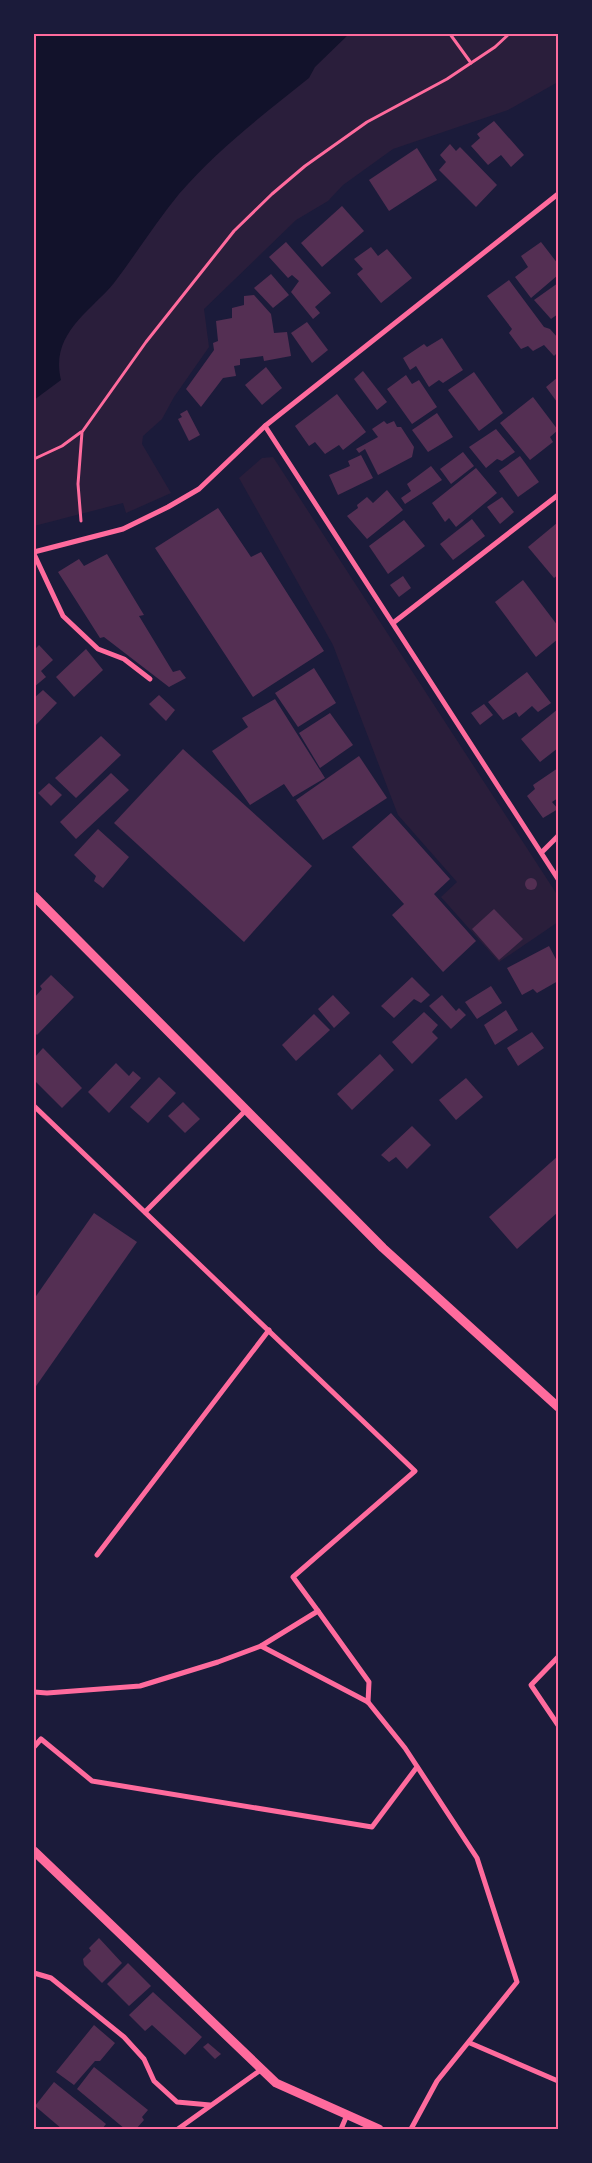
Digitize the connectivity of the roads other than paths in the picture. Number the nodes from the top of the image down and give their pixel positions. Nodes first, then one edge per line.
1 (558, 194) edge
2 (265, 426) junction
3 (558, 495) edge
4 (34, 553) edge
5 (394, 622) junction
6 (150, 679) dead end
7 (558, 836) edge
8 (542, 852) junction
9 (558, 879) edge
10 (34, 896) edge
11 (34, 1106) edge
12 (246, 1110) junction
13 (145, 1212) junction
14 (269, 1330) junction
15 (558, 1407) edge
16 (97, 1555) dead end
17 (318, 1611) junction
18 (261, 1646) junction
19 (558, 1657) edge
20 (34, 1692) edge
21 (368, 1702) junction
22 (558, 1724) edge
23 (34, 1747) edge
24 (417, 1767) junction
25 (34, 1851) edge
26 (34, 1973) edge
27 (470, 2042) junction
28 (262, 2069) junction
29 (558, 2081) edge
30 (210, 2106) junction
31 (347, 2115) junction
32 (178, 2129) edge
33 (341, 2129) edge
34 (379, 2129) edge
35 (411, 2129) edge

1 - 2 street
2 - 4 street
2 - 5 street
3 - 5 street
4 - 6 street
5 - 8 street
7 - 8 street
8 - 9 street
10 - 12 street
11 - 13 street
12 - 13 street
12 - 15 street
13 - 14 street
14 - 16 street
14 - 17 street
17 - 18 street
17 - 21 street
18 - 20 street
18 - 21 street
19 - 22 street
21 - 24 street
23 - 24 street
24 - 27 street
25 - 28 street
26 - 30 street
27 - 29 street
27 - 35 street
28 - 30 street
28 - 31 street
30 - 32 street
31 - 33 street
31 - 34 street

